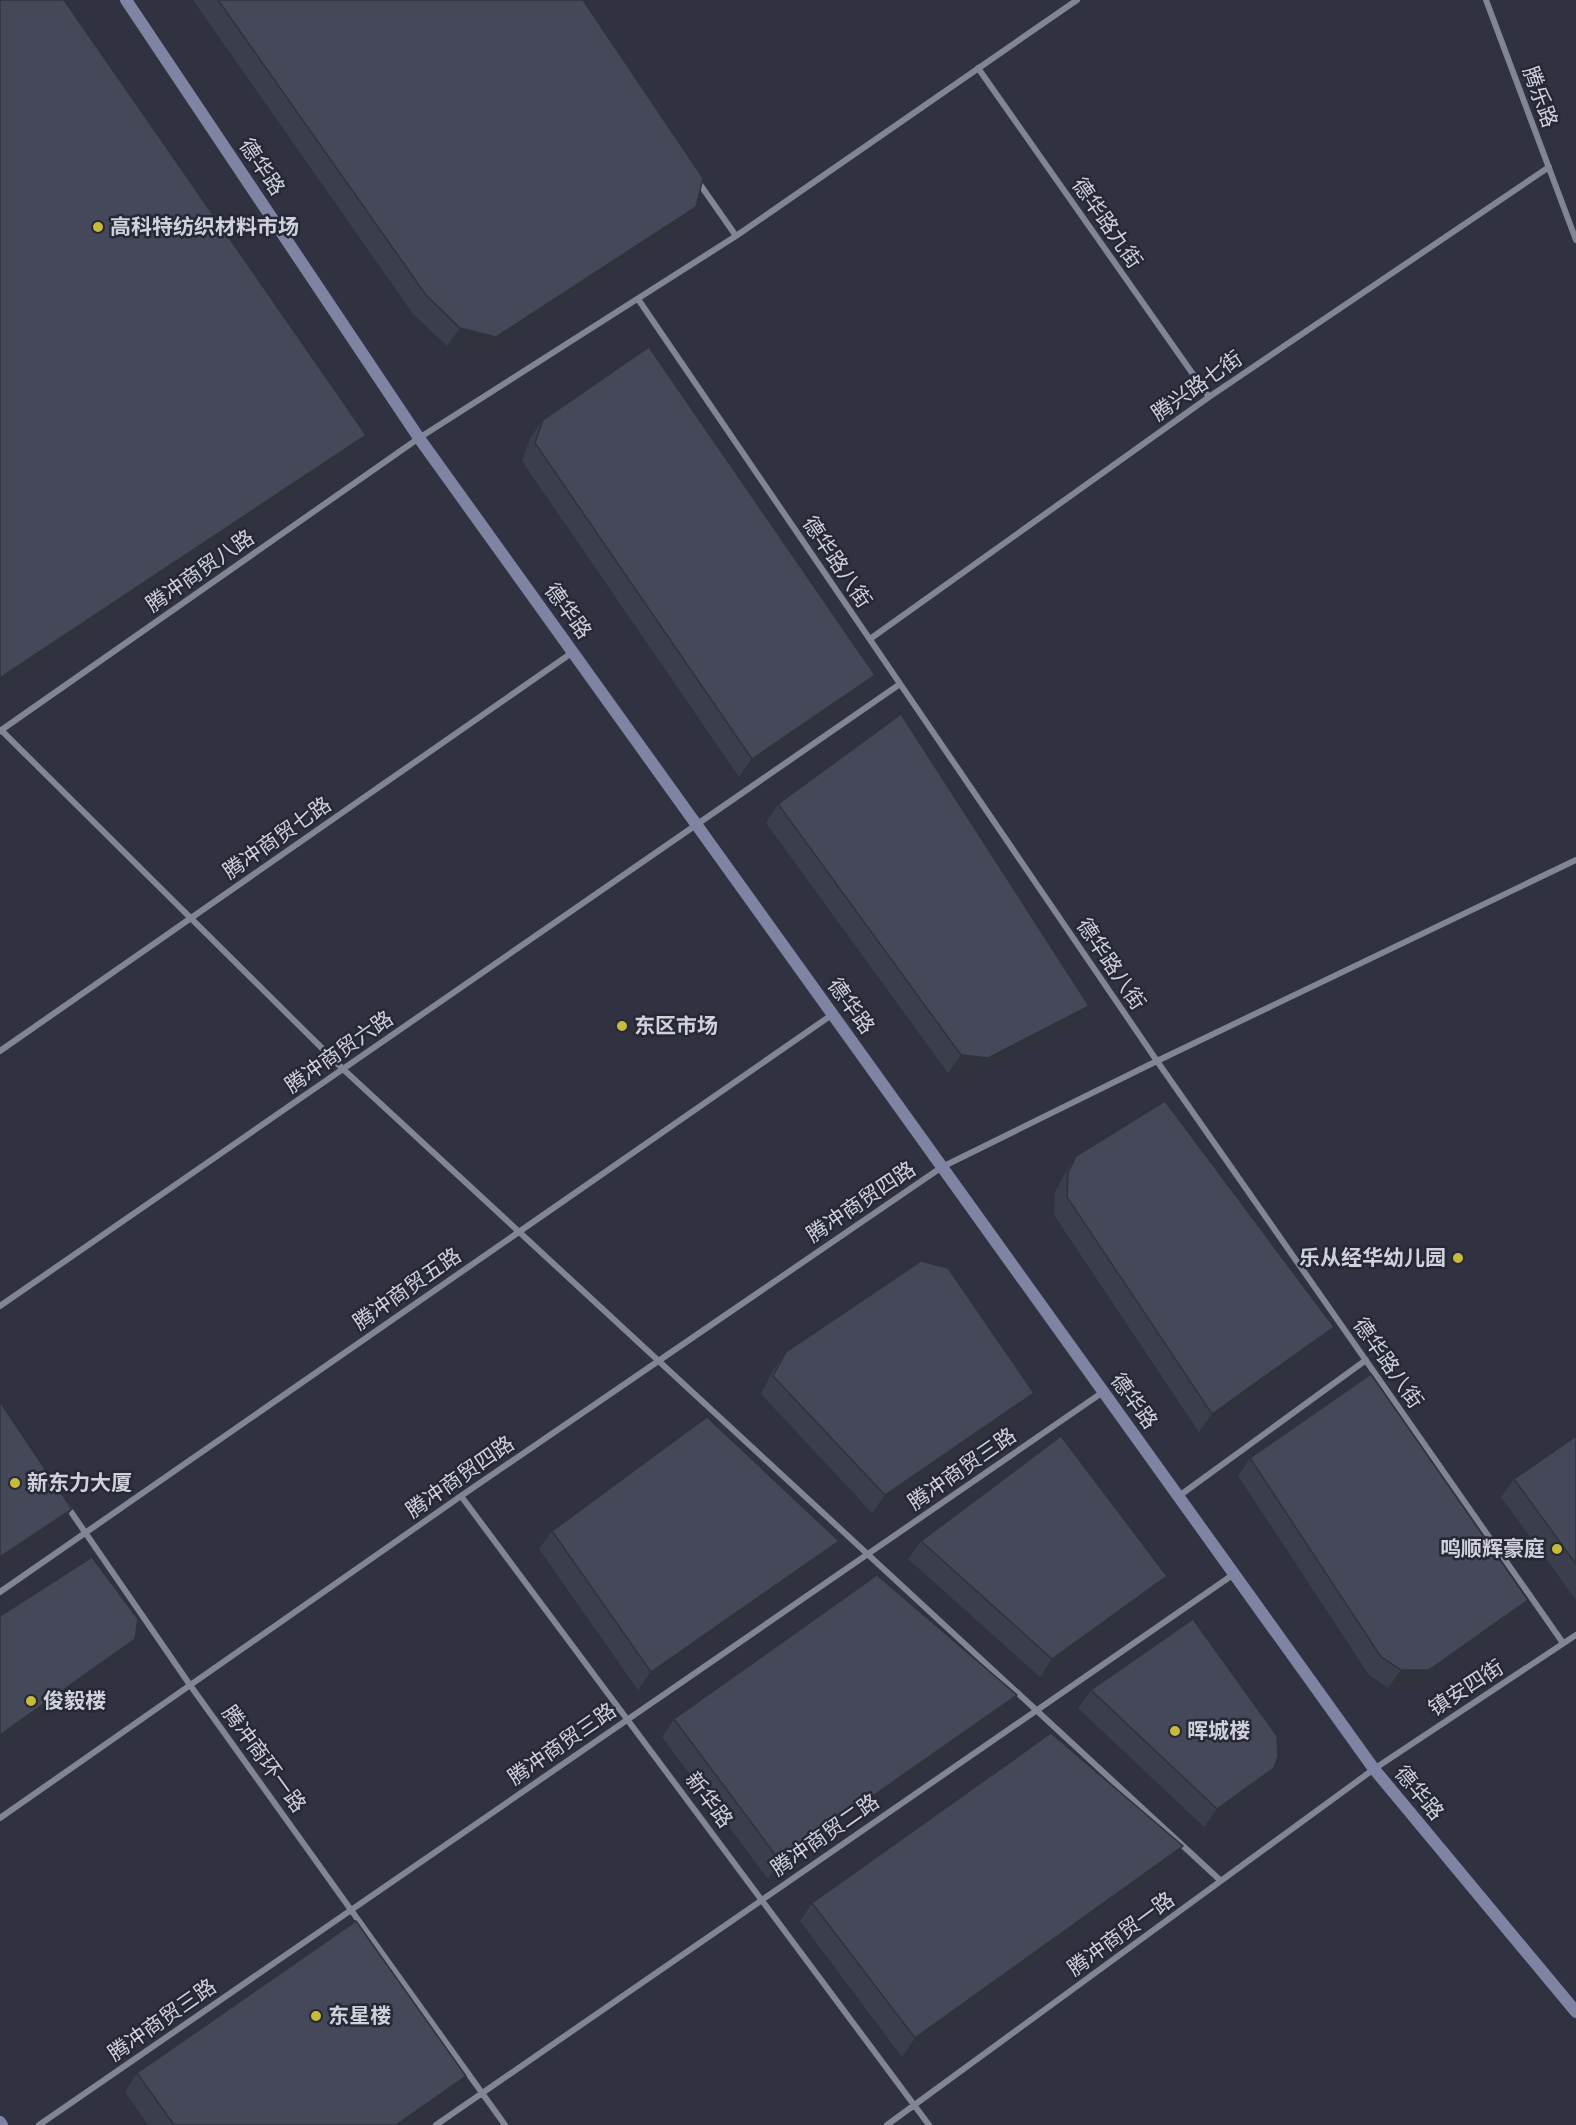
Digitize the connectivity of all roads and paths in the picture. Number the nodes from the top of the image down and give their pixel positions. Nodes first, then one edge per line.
1 (126, 0) edge
2 (1077, 0) edge
3 (1486, 0) edge
4 (978, 68) junction
5 (1549, 167) junction
6 (696, 177) edge
7 (736, 236) junction
8 (1576, 240) edge
9 (638, 299) junction
10 (1209, 397) junction
11 (419, 438) junction
12 (870, 639) junction
13 (573, 652) junction
14 (900, 684) junction
15 (1, 730) edge
16 (698, 826) junction
17 (1576, 860) edge
18 (191, 918) junction
19 (833, 1014) junction
20 (0, 1051) edge
21 (1157, 1061) junction
22 (343, 1069) junction
23 (942, 1167) junction
24 (518, 1232) junction
25 (0, 1306) edge
26 (1366, 1360) junction
27 (658, 1361) junction
28 (1104, 1392) junction
29 (461, 1496) junction
30 (1179, 1496) junction
31 (66, 1504) edge
32 (85, 1533) junction
33 (867, 1554) junction
34 (1234, 1573) junction
35 (0, 1592) edge
36 (1576, 1635) edge
37 (1563, 1643) junction
38 (190, 1685) junction
39 (1036, 1710) junction
40 (628, 1719) junction
41 (1374, 1769) junction
42 (0, 1818) edge
43 (1221, 1881) junction
44 (762, 1899) junction
45 (351, 1910) junction
46 (1576, 2012) edge
47 (483, 2093) junction
48 (915, 2106) junction
49 (39, 2125) edge
50 (436, 2125) edge
51 (506, 2125) edge
52 (887, 2125) edge
53 (929, 2125) edge

1 - 11 street, 德华路
2 - 4 street, 腾冲商贸八路
3 - 5 street, 腾乐路
4 - 7 street, 腾冲商贸八路
4 - 10 street, 德华路九街
5 - 8 street, 腾乐路
5 - 10 street, 腾兴路七街
6 - 7 street
7 - 9 street, 腾冲商贸八路
9 - 11 street, 腾冲商贸八路
9 - 12 street, 德华路八街
10 - 12 street, 腾兴路七街
11 - 13 street, 德华路
11 - 15 street, 腾冲商贸八路
12 - 14 street, 德华路八街
13 - 16 street, 德华路
13 - 18 street, 腾冲商贸七路
14 - 16 street, 腾冲商贸六路
14 - 21 street, 德华路八街
15 - 18 street
16 - 19 street, 德华路
16 - 22 street, 腾冲商贸六路
17 - 21 street, 腾冲商贸四路
18 - 20 street, 腾冲商贸七路
18 - 22 street
19 - 23 street, 德华路
19 - 24 street, 腾冲商贸五路
21 - 23 street, 腾冲商贸四路
21 - 26 street, 德华路八街
22 - 24 street
22 - 25 street, 腾冲商贸六路
23 - 27 street, 腾冲商贸四路
23 - 28 street, 德华路
24 - 27 street
24 - 32 street, 腾冲商贸五路
26 - 30 street
26 - 37 street, 德华路八街
27 - 29 street, 腾冲商贸四路
27 - 33 street
28 - 30 street, 德华路
28 - 33 street, 腾冲商贸三路
29 - 38 street, 腾冲商贸四路
29 - 40 street, 新华路
30 - 34 street, 德华路
31 - 32 street, 腾冲商环一路
32 - 35 street, 腾冲商贸五路
32 - 38 street, 腾冲商环一路
33 - 39 street
33 - 40 street, 腾冲商贸三路
34 - 39 street, 腾冲商贸二路
34 - 41 street, 德华路
36 - 37 street, 镇安四街
37 - 41 street, 镇安四街
38 - 42 street, 腾冲商贸四路
38 - 45 street, 腾冲商环一路
39 - 43 street
39 - 44 street, 腾冲商贸二路
40 - 44 street, 新华路
40 - 45 street, 腾冲商贸三路
41 - 43 street, 腾冲商贸一路
41 - 46 street, 德华路
43 - 48 street, 腾冲商贸一路
44 - 47 street, 腾冲商贸二路
44 - 48 street, 新华路
45 - 47 street, 腾冲商环一路
45 - 49 street, 腾冲商贸三路
47 - 50 street, 腾冲商贸二路
47 - 51 street, 腾冲商环一路
48 - 52 street, 腾冲商贸一路
48 - 53 street, 新华路

